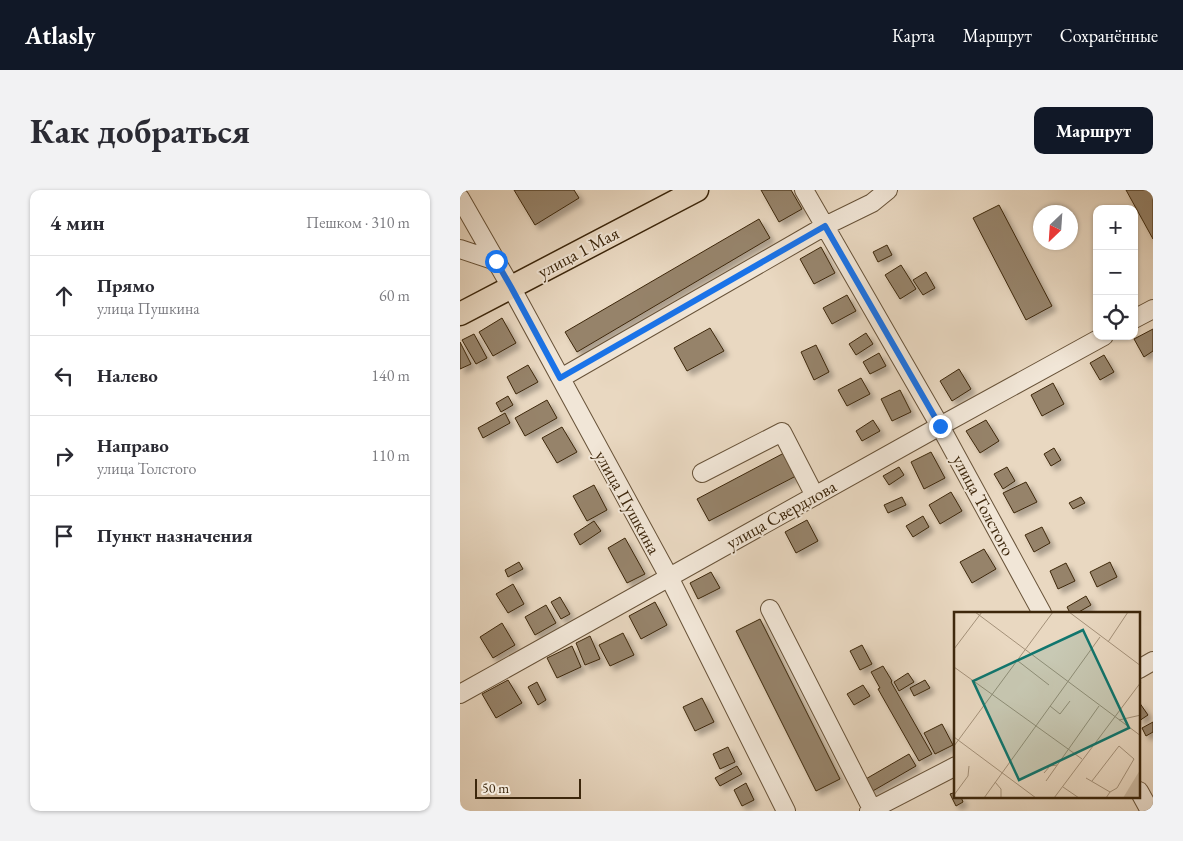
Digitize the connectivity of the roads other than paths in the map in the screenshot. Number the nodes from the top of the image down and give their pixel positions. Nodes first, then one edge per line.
1 (697, 190) edge
2 (804, 190) edge
3 (888, 190) edge
4 (460, 198) edge
5 (825, 226) junction
6 (460, 248) edge
7 (496, 261) junction
8 (511, 287) junction
9 (1153, 309) edge
10 (460, 314) edge
11 (1138, 318) edge
12 (1097, 340) edge
13 (560, 378) junction
14 (940, 426) junction
15 (702, 473) dead end
16 (815, 496) junction
17 (669, 577) junction
18 (770, 609) dead end
19 (1041, 612) edge
20 (1153, 661) edge
21 (1140, 668) edge
22 (460, 694) edge
23 (954, 767) edge
24 (1140, 793) edge
25 (870, 810) edge
26 (786, 811) edge
27 (1150, 811) edge

1 - 8 main road, улица 1 Мая
2 - 5 street, улица Толстого
3 - 5 street
4 - 7 street, улица Пушкина
5 - 13 street
5 - 14 street, улица Толстого
6 - 7 street
7 - 8 street, улица Пушкина
8 - 10 main road, улица 1 Мая
8 - 13 street, улица Пушкина
9 - 11 street
12 - 14 street, улица Свердлова
13 - 17 street, улица Пушкина
14 - 16 street, улица Свердлова
14 - 19 street, улица Толстого
15 - 16 street
16 - 17 street, улица Свердлова
17 - 22 street, улица Свердлова
17 - 26 street, улица Пушкина
18 - 25 street
20 - 21 street
23 - 25 street
24 - 27 street

